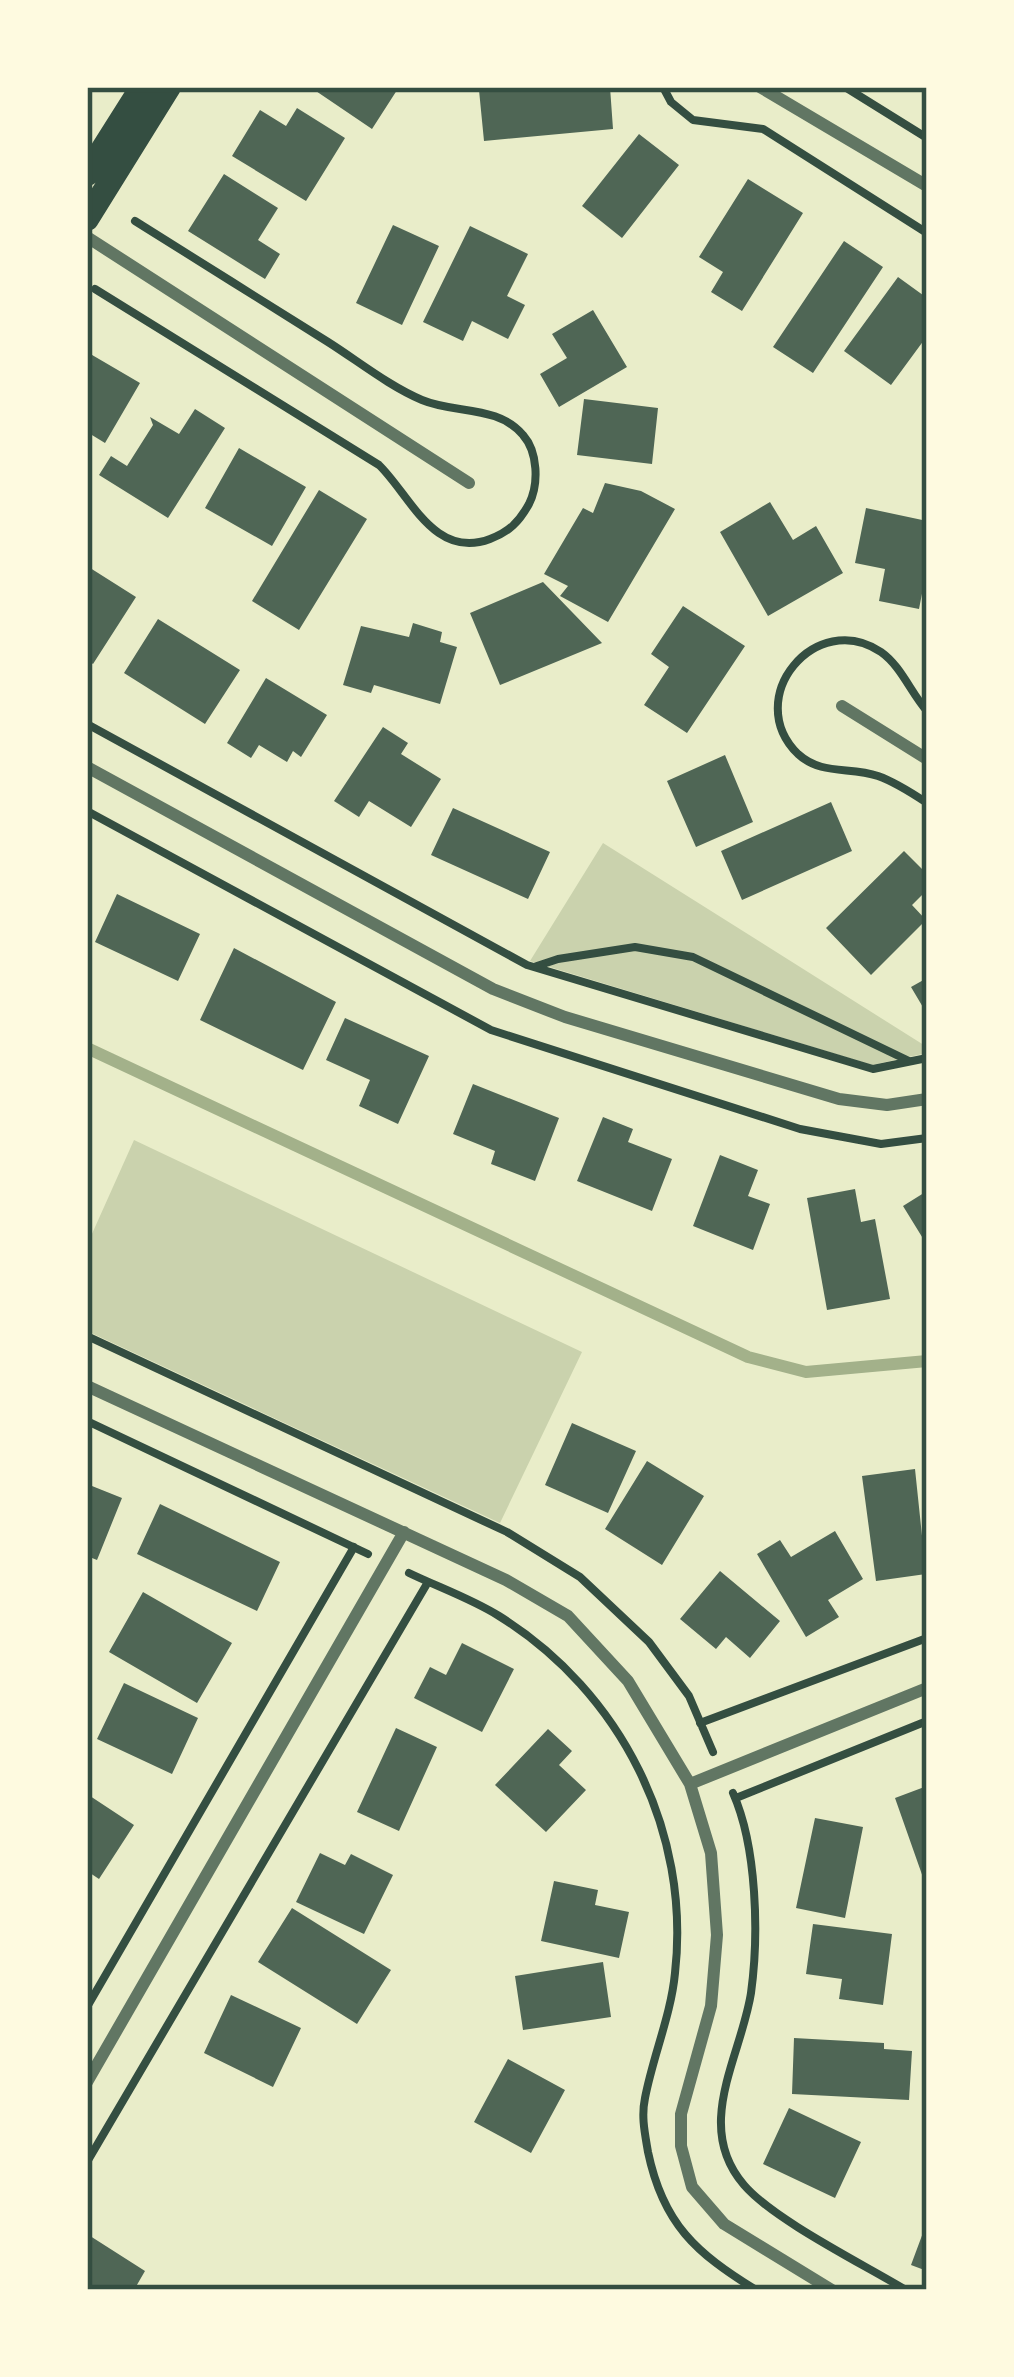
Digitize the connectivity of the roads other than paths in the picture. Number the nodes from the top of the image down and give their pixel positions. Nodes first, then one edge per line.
1 (142, 87) edge
2 (169, 87) edge
3 (760, 87) edge
4 (87, 174) edge
5 (927, 186) edge
6 (87, 219) edge
7 (87, 238) edge
8 (469, 483) dead end
9 (842, 706) dead end
10 (927, 759) edge
11 (87, 767) edge
12 (927, 1099) edge
13 (87, 1386) edge
14 (404, 1532) junction
15 (927, 1688) edge
16 (689, 1784) junction
17 (87, 2082) edge
18 (832, 2290) edge

1 - 4 main road
2 - 6 main road
3 - 5 street
7 - 8 street
9 - 10 street
11 - 12 street
13 - 14 street
14 - 16 street
14 - 17 street
15 - 16 street
16 - 18 street

